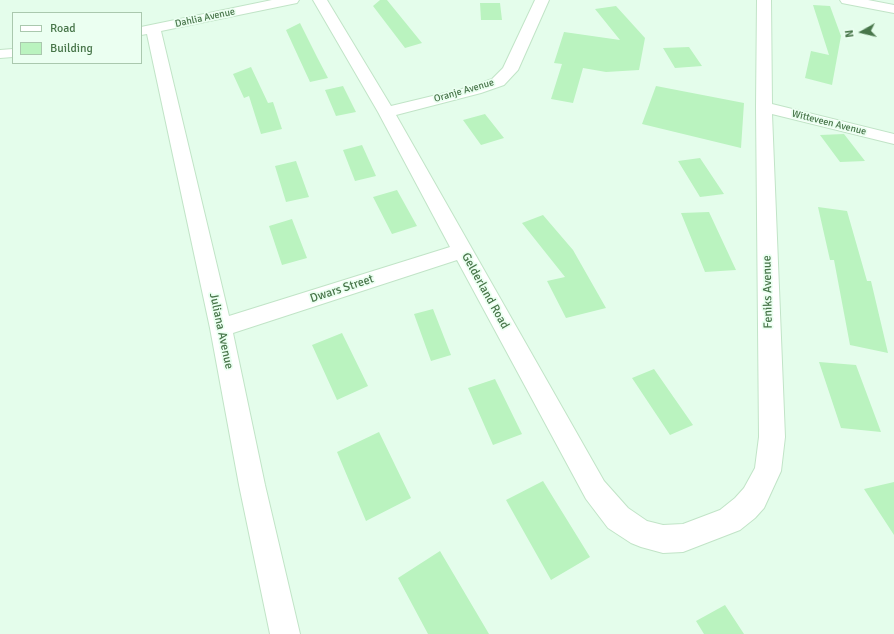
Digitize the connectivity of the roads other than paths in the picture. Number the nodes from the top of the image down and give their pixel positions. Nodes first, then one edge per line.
1 (292, 0) edge
2 (320, 0) edge
3 (542, 0) edge
4 (764, 0) edge
5 (847, 0) edge
6 (894, 9) edge
7 (147, 30) edge
8 (12, 53) edge
9 (0, 54) edge
10 (764, 107) junction
11 (386, 112) junction
12 (894, 138) edge
13 (462, 251) junction
14 (221, 328) junction
15 (683, 538) joint
16 (285, 634) edge

1 - 7 street, Dahlia Avenue
2 - 11 street, Gelderland Road
3 - 11 street, Oranje Avenue
4 - 10 street, Feniks Avenue
5 - 6 street
7 - 14 street, Juliana Avenue
8 - 9 street
10 - 12 street, Witteveen Avenue
10 - 15 street, Feniks Avenue
11 - 13 street, Gelderland Road
13 - 14 street, Dwars Street
13 - 15 street, Gelderland Road
14 - 16 street, Juliana Avenue

